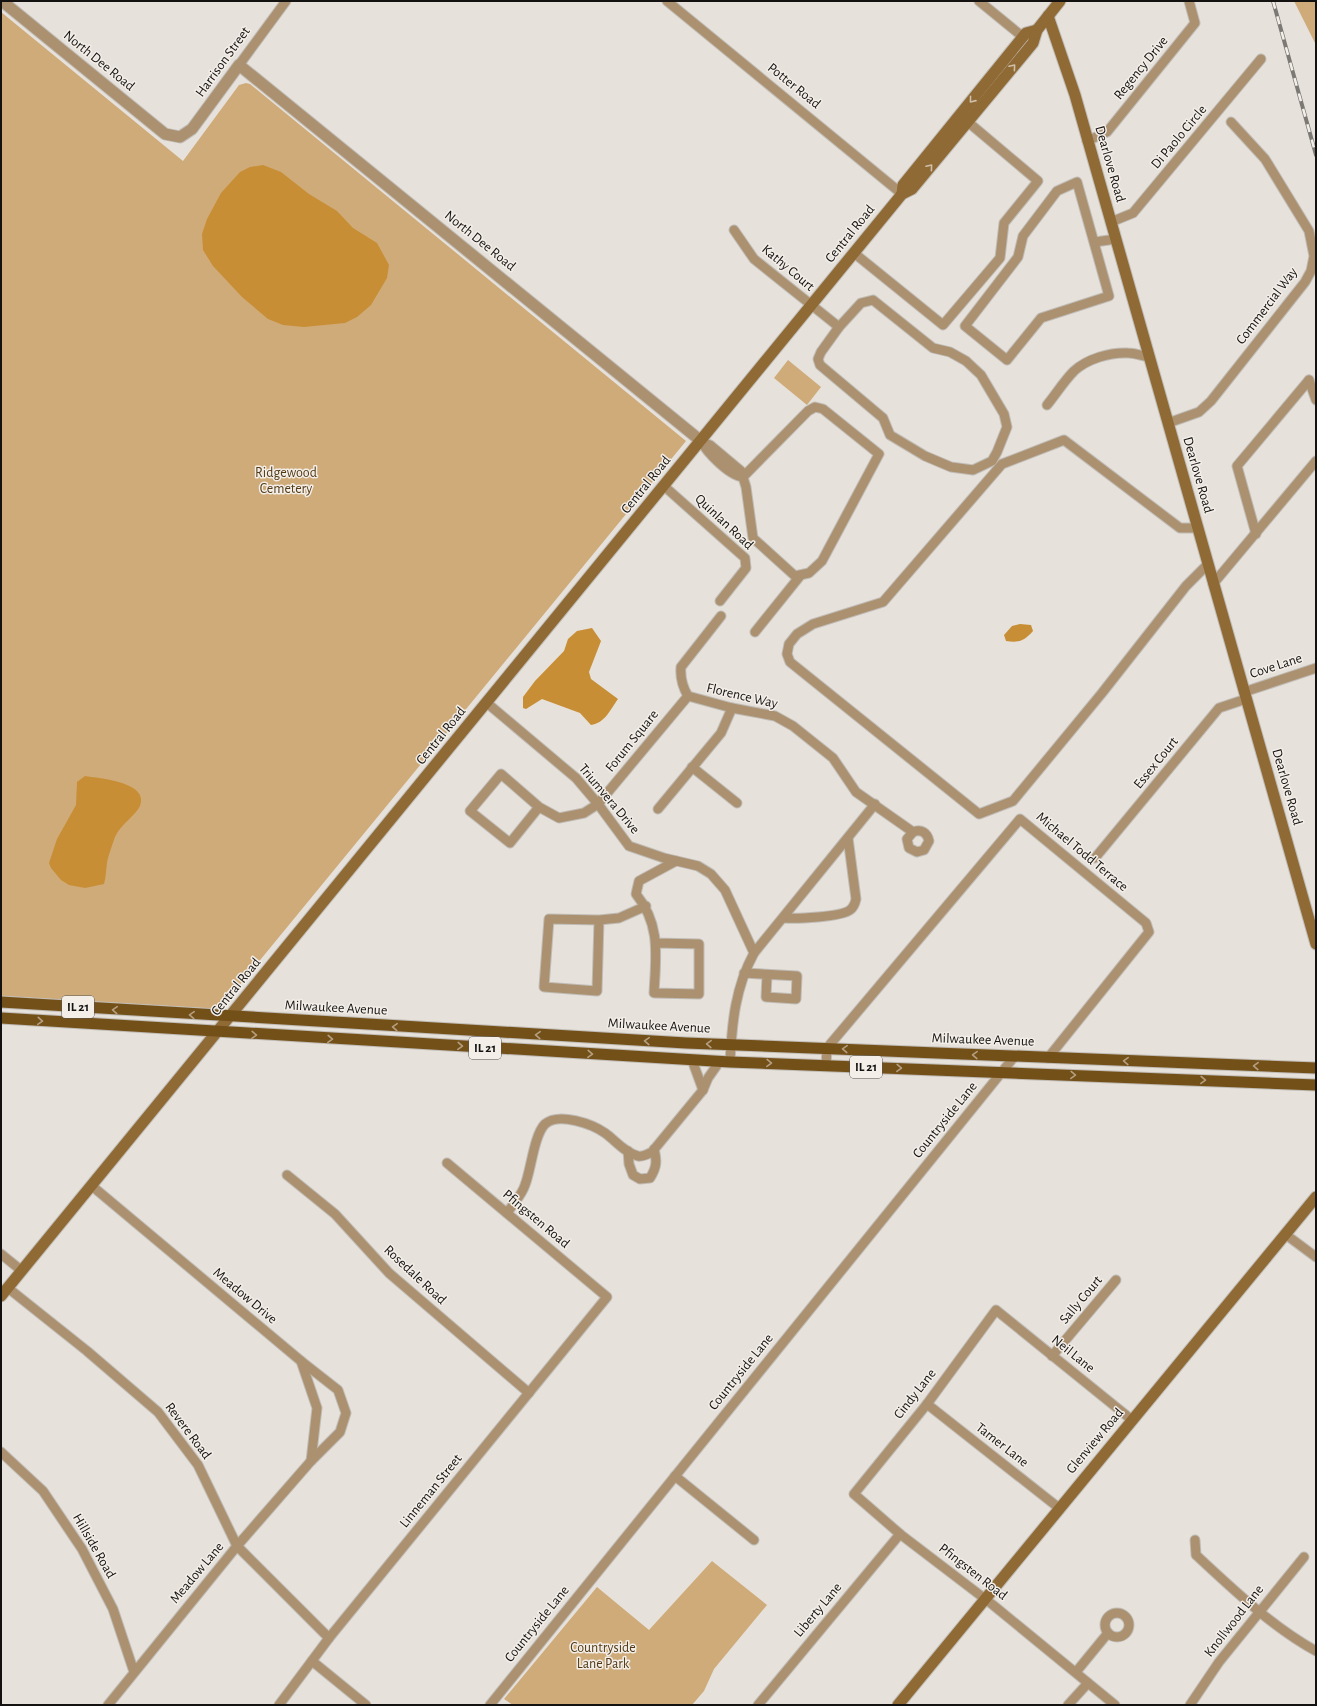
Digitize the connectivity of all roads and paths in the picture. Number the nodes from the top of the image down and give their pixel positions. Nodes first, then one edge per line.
1 (2, 1) edge
2 (286, 1) edge
3 (667, 1) edge
4 (979, 1) edge
5 (1060, 1) edge
6 (1189, 1) edge
7 (1048, 16) junction
8 (1037, 30) junction
9 (1023, 37) junction
10 (1261, 59) dead end
11 (239, 65) junction
12 (968, 122) junction
13 (1230, 122) dead end
14 (180, 137) joint
15 (1087, 141) junction
16 (902, 194) junction
17 (1111, 222) junction
18 (734, 230) dead end
19 (1116, 240) junction
20 (1095, 242) junction
21 (854, 252) junction
22 (811, 306) junction
23 (839, 326) junction
24 (1149, 357) junction
25 (1316, 400) edge
26 (1047, 405) dead end
27 (1168, 423) junction
28 (701, 441) junction
29 (1316, 461) edge
30 (743, 477) junction
31 (664, 486) junction
32 (1198, 528) junction
33 (1256, 534) junction
34 (1208, 564) junction
35 (798, 576) junction
36 (1213, 584) junction
37 (720, 601) dead end
38 (721, 616) dead end
39 (755, 632) dead end
40 (1316, 668) edge
41 (1245, 695) junction
42 (688, 696) junction
43 (487, 703) junction
44 (732, 708) junction
45 (692, 767) junction
46 (737, 803) dead end
47 (598, 804) junction
48 (874, 804) junction
49 (540, 808) junction
50 (658, 809) dead end
51 (913, 832) dead end
52 (848, 838) junction
53 (1095, 858) dead end
54 (676, 861) junction
55 (646, 906) junction
56 (784, 918) junction
57 (599, 920) junction
58 (656, 943) junction
59 (1316, 944) edge
60 (754, 953) junction
61 (744, 973) junction
62 (767, 975) dead end
63 (1, 1002) edge
64 (231, 1016) junction
65 (1, 1018) edge
66 (441, 1029) junction
67 (218, 1033) junction
68 (367, 1041) junction
69 (731, 1045) junction
70 (827, 1048) junction
71 (1014, 1057) junction
72 (1048, 1058) junction
73 (692, 1060) junction
74 (725, 1062) junction
75 (826, 1066) junction
76 (1316, 1068) edge
77 (1002, 1072) junction
78 (1316, 1085) edge
79 (703, 1090) junction
80 (654, 1149) junction
81 (628, 1151) junction
82 (446, 1163) dead end
83 (287, 1175) dead end
84 (92, 1186) junction
85 (1316, 1197) edge
86 (507, 1213) junction
87 (1285, 1234) junction
88 (1, 1254) edge
89 (1316, 1256) edge
90 (22, 1271) junction
91 (1116, 1280) dead end
92 (4, 1292) edge
93 (607, 1297) joint
94 (996, 1310) joint
95 (1052, 1356) junction
96 (301, 1361) junction
97 (529, 1393) junction
98 (927, 1404) junction
99 (1132, 1420) junction
100 (1, 1452) edge
101 (311, 1461) junction
102 (675, 1476) junction
103 (854, 1494) joint
104 (1059, 1508) junction
105 (900, 1534) junction
106 (754, 1540) dead end
107 (1195, 1540) dead end
108 (237, 1546) junction
109 (1304, 1557) dead end
110 (985, 1600) junction
111 (1258, 1612) junction
112 (1108, 1633) dead end
113 (329, 1638) junction
114 (1316, 1652) edge
115 (312, 1661) junction
116 (134, 1672) junction
117 (1076, 1672) junction
118 (1088, 1683) junction
119 (108, 1705) edge
120 (279, 1705) edge
121 (366, 1705) edge
122 (490, 1705) edge
123 (758, 1705) edge
124 (898, 1705) edge
125 (1068, 1705) edge
126 (1115, 1705) edge
127 (1190, 1705) edge

1 - 14 street, North Dee Road
2 - 11 street, Harrison Street
3 - 16 street, Potter Road
4 - 9 street
5 - 7 main road, Central Road
6 - 15 street, Regency Drive
7 - 8 main road, Central Road
7 - 15 main road, Dearlove Road
8 - 9 main road, Central Road
12 -> 8 main road, Central Road
9 -> 16 main road, Central Road
10 - 17 street, Di Paolo Circle
11 - 14 street, Harrison Street
11 - 28 street, North Dee Road
16 -> 12 main road, Central Road
12 - 21 street
13 - 27 street, Commercial Way
15 - 17 main road, Dearlove Road
16 - 21 main road, Central Road
17 - 19 main road, Dearlove Road
18 - 22 street, Kathy Court
19 - 20 street
19 - 24 main road, Dearlove Road
20 - 20 street
21 - 22 main road, Central Road
22 - 23 street, Kathy Court
22 - 28 main road, Central Road
23 - 23 street
24 - 26 street
24 - 27 main road, Dearlove Road
25 - 33 street
27 - 32 main road, Dearlove Road
28 - 30 street
28 - 31 main road, Central Road
29 - 33 street
30 - 35 street
30 - 35 street
31 - 37 street, Quinlan Road
31 - 43 main road, Central Road
32 - 34 main road, Dearlove Road
32 - 34 street
33 - 36 street
34 - 36 main road, Dearlove Road
35 - 39 street
36 - 41 main road, Dearlove Road
38 - 42 street, Florence Way
40 - 41 street, Cove Lane
41 - 53 street, Essex Court
41 - 59 main road, Dearlove Road
42 - 44 street, Florence Way
42 - 47 street, Forum Square
43 - 47 street, Triumvera Drive
43 - 64 main road, Central Road
44 - 45 street
44 - 48 street, Florence Way
45 - 46 street
45 - 50 street
47 - 49 street
47 - 54 street, Triumvera Drive
48 - 51 street
48 - 52 street
49 - 49 street
52 - 56 street
52 - 56 street
54 - 55 street
54 - 60 street, Triumvera Drive
55 - 57 street
55 - 58 street
56 - 60 street
57 - 57 street
58 - 58 street
60 - 61 street
61 - 62 street
61 - 69 street
64 -> 63 main road, Milwaukee Avenue / IL 21
66 -> 64 main road, Milwaukee Avenue / IL 21
64 - 67 main road, Central Road
65 -> 67 main road, IL 21
66 - 68 main road
69 -> 66 main road, Milwaukee Avenue / IL 21
67 -> 68 main road, IL 21
67 - 84 main road, Central Road
68 -> 73 main road, IL 21
69 - 70 main road, Milwaukee Avenue / IL 21
69 - 74 street
71 -> 70 main road, Milwaukee Avenue / IL 21
70 - 72 street, Michael Todd Terrace
70 - 75 street
71 - 72 main road, Milwaukee Avenue / IL 21
71 - 77 street, Countryside Lane
76 -> 72 main road, Milwaukee Avenue / IL 21
73 - 74 main road, IL 21
73 - 79 street
74 -> 75 main road, IL 21
74 - 79 street
75 -> 77 main road, IL 21
77 -> 78 main road, IL 21
77 - 102 street, Countryside Lane
79 - 80 street
80 - 81 street
80 - 81 street
81 - 86 street
82 - 86 street, Pfingsten Road
83 - 97 street, Rosedale Road
84 - 90 main road, Central Road
84 - 96 street, Meadow Drive
85 - 87 main road, Glenview Road
86 - 93 street, Pfingsten Road
87 - 89 street
87 - 99 main road, Glenview Road
88 - 90 street
90 - 92 main road, Central Road
91 - 95 street, Sally Court
92 - 108 street, Revere Road
93 - 97 street, Linneman Street
94 - 95 street, Neil Lane
94 - 98 street, Cindy Lane
95 - 99 street, Neil Lane
96 - 101 street
96 - 101 street, Meadow Drive
97 - 113 street, Linneman Street
98 - 103 street, Cindy Lane
98 - 104 street, Tamer Lane
99 - 104 main road, Glenview Road
100 - 116 street, Hillside Road
101 - 108 street, Meadow Lane
102 - 106 street
102 - 122 street, Countryside Lane
103 - 105 street, Pfingsten Road
104 - 110 main road, Glenview Road
105 - 110 street, Pfingsten Road
105 - 123 street, Liberty Lane
107 - 111 street
108 - 113 street, Revere Road
108 - 116 street, Meadow Lane
109 - 111 street, Knollwood Lane
110 - 117 street, Pfingsten Road
110 - 124 main road, Glenview Road
111 - 114 street
111 - 127 street, Knollwood Lane
112 - 117 street
113 - 115 street, Linneman Street
115 - 120 street, Linneman Street
115 - 121 street
116 - 119 street, Meadow Lane
117 - 118 street, Pfingsten Road
118 - 125 street
118 - 126 street, Pfingsten Road

